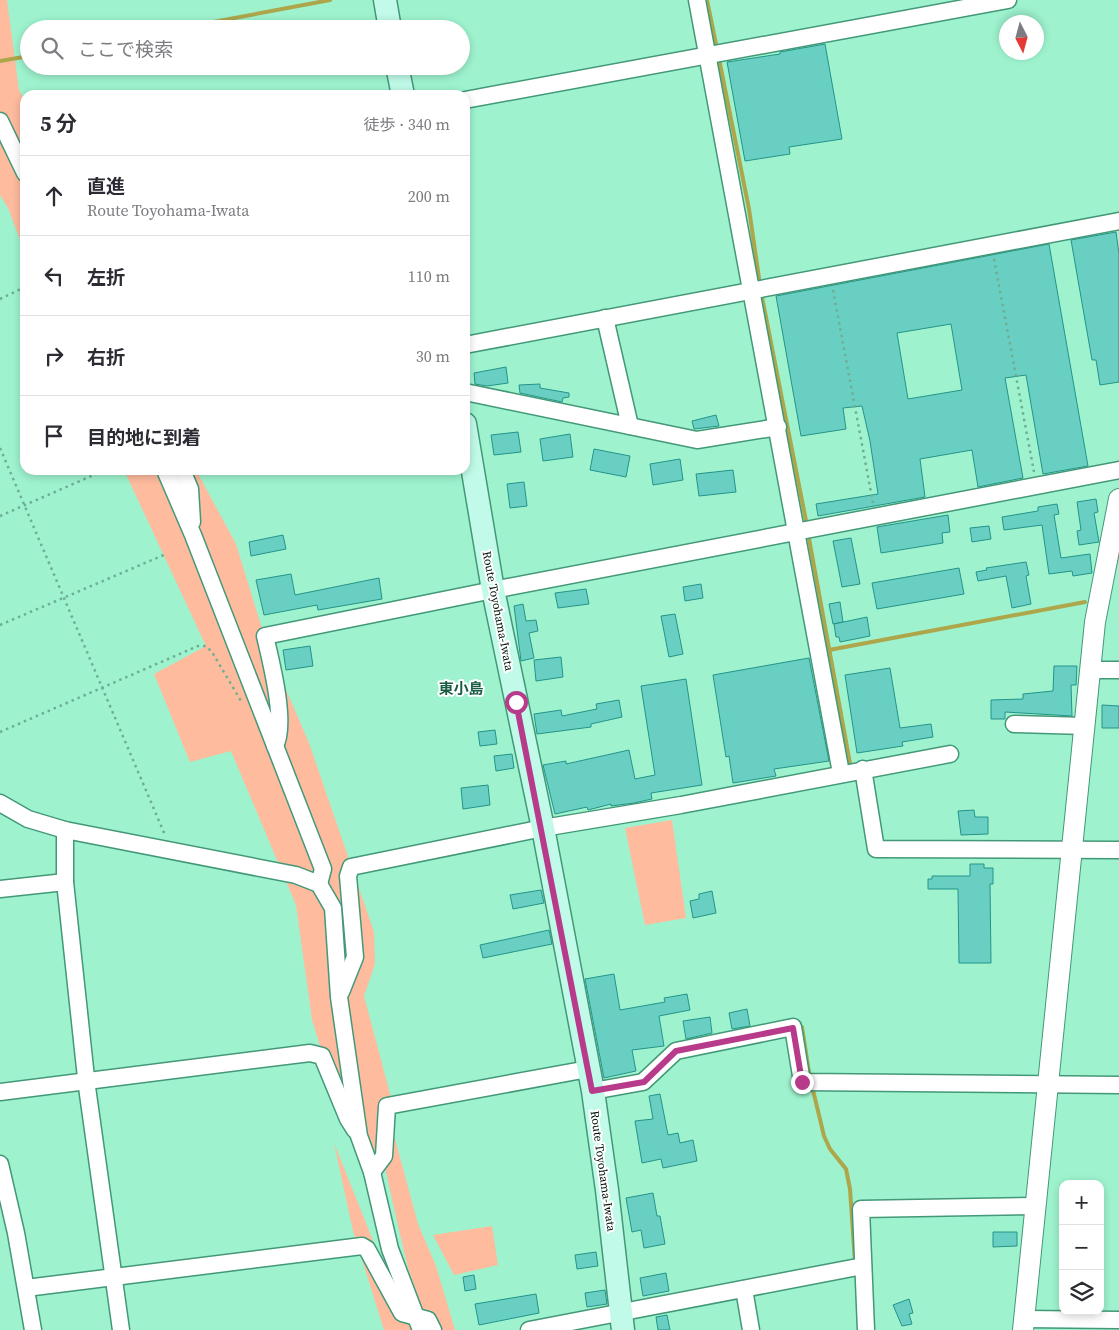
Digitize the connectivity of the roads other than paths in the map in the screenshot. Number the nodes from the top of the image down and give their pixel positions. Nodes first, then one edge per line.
1 (385, 0) edge
2 (697, 0) edge
3 (1008, 0) edge
4 (388, 20) edge
5 (708, 56) junction
6 (400, 75) edge
7 (402, 90) edge
8 (470, 99) edge
9 (0, 121) edge
10 (20, 163) edge
11 (1119, 221) edge
12 (752, 291) junction
13 (605, 318) junction
14 (470, 344) edge
15 (470, 393) edge
16 (630, 426) junction
17 (778, 427) junction
18 (470, 455) edge
19 (1119, 470) edge
20 (167, 475) edge
21 (184, 475) edge
22 (1119, 499) edge
23 (797, 532) junction
24 (193, 534) junction
25 (492, 590) junction
26 (1090, 670) junction
27 (1119, 670) edge
28 (1014, 724) dead end
29 (1084, 726) junction
30 (275, 746) junction
31 (950, 754) dead end
32 (853, 771) junction
33 (0, 803) edge
34 (543, 828) junction
35 (65, 830) junction
36 (1072, 850) junction
37 (1119, 850) edge
38 (65, 882) junction
39 (319, 884) junction
40 (0, 889) edge
41 (339, 997) junction
42 (588, 1069) junction
43 (87, 1081) junction
44 (1047, 1084) junction
45 (1119, 1085) edge
46 (592, 1091) junction
47 (0, 1092) edge
48 (359, 1136) junction
49 (0, 1164) edge
50 (372, 1172) junction
51 (1035, 1206) junction
52 (857, 1266) junction
53 (113, 1276) junction
54 (26, 1288) junction
55 (744, 1289) junction
56 (1119, 1320) edge
57 (622, 1321) edge
58 (418, 1324) edge
59 (1023, 1324) edge
60 (33, 1330) edge
61 (121, 1330) edge
62 (432, 1330) edge
63 (529, 1330) edge
64 (751, 1330) edge
65 (866, 1330) edge

1 - 4 main road
2 - 5 street
3 - 5 street
5 - 8 street
5 - 12 street
6 - 7 main road
9 - 10 street
11 - 12 street
12 - 13 street
12 - 17 street
13 - 14 street
13 - 16 street
15 - 16 street
16 - 17 street
17 - 23 street
18 - 25 main road, Route Toyohama-Iwata
19 - 23 street
20 - 24 street
21 - 24 street
22 - 26 street
23 - 25 street
23 - 32 street
24 - 30 street
25 - 30 street
25 - 34 main road, Route Toyohama-Iwata
26 - 27 street
26 - 29 street
28 - 29 street
29 - 36 street
30 - 39 street
31 - 32 street
32 - 34 street
32 - 36 street
33 - 35 street
34 - 41 street
34 - 42 main road, Route Toyohama-Iwata
35 - 38 street
35 - 39 street
36 - 37 street
36 - 44 street
38 - 40 street
38 - 43 street
39 - 41 street
41 - 48 street
42 - 46 main road, Route Toyohama-Iwata
42 - 50 street
43 - 47 street
43 - 48 street
43 - 53 street
44 - 45 street
44 - 46 street
44 - 51 street
46 - 57 main road, Route Toyohama-Iwata
48 - 50 street
49 - 54 street
50 - 58 street
51 - 52 street
51 - 59 street
52 - 55 street
52 - 65 street
53 - 54 street
53 - 58 street
53 - 61 street
54 - 60 street
55 - 57 street
55 - 64 street
56 - 59 street
57 - 63 street
58 - 62 street

